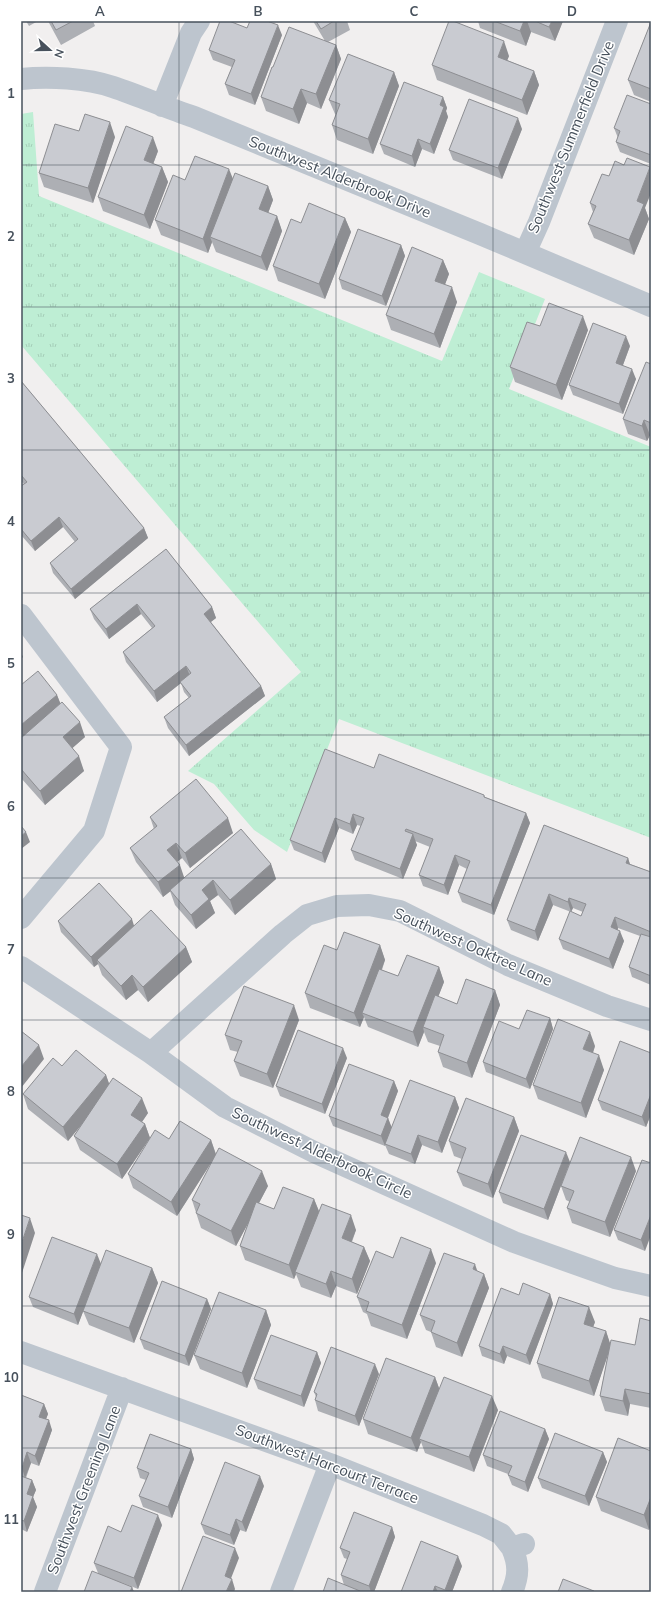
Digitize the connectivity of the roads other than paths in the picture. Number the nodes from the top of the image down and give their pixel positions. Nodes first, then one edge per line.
1 (199, 21) edge
2 (617, 21) edge
3 (21, 79) edge
4 (162, 106) junction
5 (525, 253) junction
6 (651, 306) edge
7 (21, 615) edge
8 (21, 918) edge
9 (21, 967) edge
10 (651, 1020) edge
11 (151, 1053) junction
12 (651, 1286) edge
13 (21, 1352) edge
14 (122, 1388) junction
15 (330, 1464) junction
16 (46, 1592) edge
17 (281, 1592) edge
18 (512, 1592) edge

1 - 4 street
2 - 5 street, Southwest Summerfield Drive
3 - 4 street, Southwest Alderbrook Drive
4 - 5 street, Southwest Alderbrook Drive
5 - 6 street, Southwest Alderbrook Drive
7 - 8 street
9 - 11 street, Southwest Alderbrook Circle
10 - 11 street, Southwest Oaktree Lane
11 - 12 street, Southwest Alderbrook Circle
13 - 14 street, Southwest Harcourt Terrace
14 - 15 street, Southwest Harcourt Terrace
14 - 16 street, Southwest Greening Lane
15 - 17 street
15 - 18 street, Southwest Harcourt Terrace

